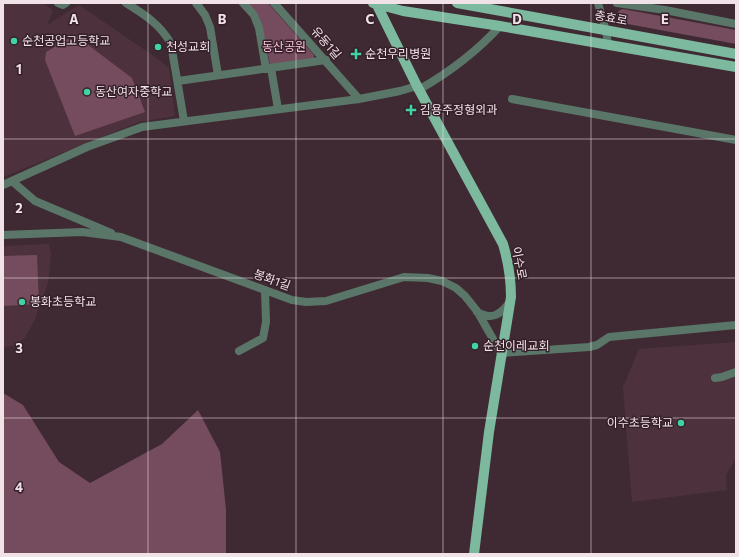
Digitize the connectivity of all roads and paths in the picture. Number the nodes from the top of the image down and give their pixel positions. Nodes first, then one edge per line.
1 (58, 3) edge
2 (66, 3) edge
3 (126, 3) edge
4 (142, 3) edge
5 (196, 3) edge
6 (243, 3) edge
7 (274, 3) edge
8 (457, 3) edge
9 (598, 3) edge
10 (617, 3) edge
11 (376, 4) edge
12 (489, 6) edge
13 (664, 6) edge
14 (134, 8) junction
15 (403, 11) junction
16 (736, 24) edge
17 (388, 26) junction
18 (500, 26) junction
19 (606, 31) junction
20 (608, 44) junction
21 (736, 54) edge
22 (326, 60) junction
23 (736, 67) edge
24 (269, 68) junction
25 (218, 75) junction
26 (178, 81) junction
27 (419, 87) junction
28 (359, 98) junction
29 (512, 99) dead end
30 (278, 109) junction
31 (184, 121) junction
32 (736, 140) edge
33 (12, 181) junction
34 (3, 185) edge
35 (3, 235) edge
36 (121, 237) junction
37 (266, 290) junction
38 (510, 302) junction
39 (477, 311) junction
40 (736, 325) edge
41 (239, 351) dead end
42 (501, 353) junction
43 (736, 372) edge
44 (715, 378) dead end
45 (474, 554) edge

1 - 2 street
3 - 14 street
4 - 14 street
5 - 25 street
6 - 24 street
7 - 22 street, 유동1길
8 - 12 main road, 충효로
9 - 19 street
10 - 13 street
11 - 15 main road
11 - 17 main road, 이수로
12 - 19 main road, 충효로
13 - 16 street
14 - 26 street
15 - 17 main road
15 - 18 main road
17 - 27 main road, 이수로
18 - 20 main road
18 - 27 street
19 - 20 street
19 - 21 main road, 충효로
20 - 23 main road
22 - 24 street
22 - 28 street, 유동1길
24 - 25 street
24 - 30 street
25 - 26 street
26 - 31 street
27 - 28 street
27 - 38 main road, 이수로
28 - 30 street
29 - 32 street
30 - 31 street
31 - 33 street
33 - 34 street
33 - 36 street
35 - 36 street, 봉화1길
36 - 37 street, 봉화1길
37 - 39 street, 봉화1길
37 - 41 street
38 - 39 street
38 - 42 main road, 이수로
39 - 42 street, 봉화1길
40 - 42 street
42 - 45 main road, 이수로
43 - 44 street

